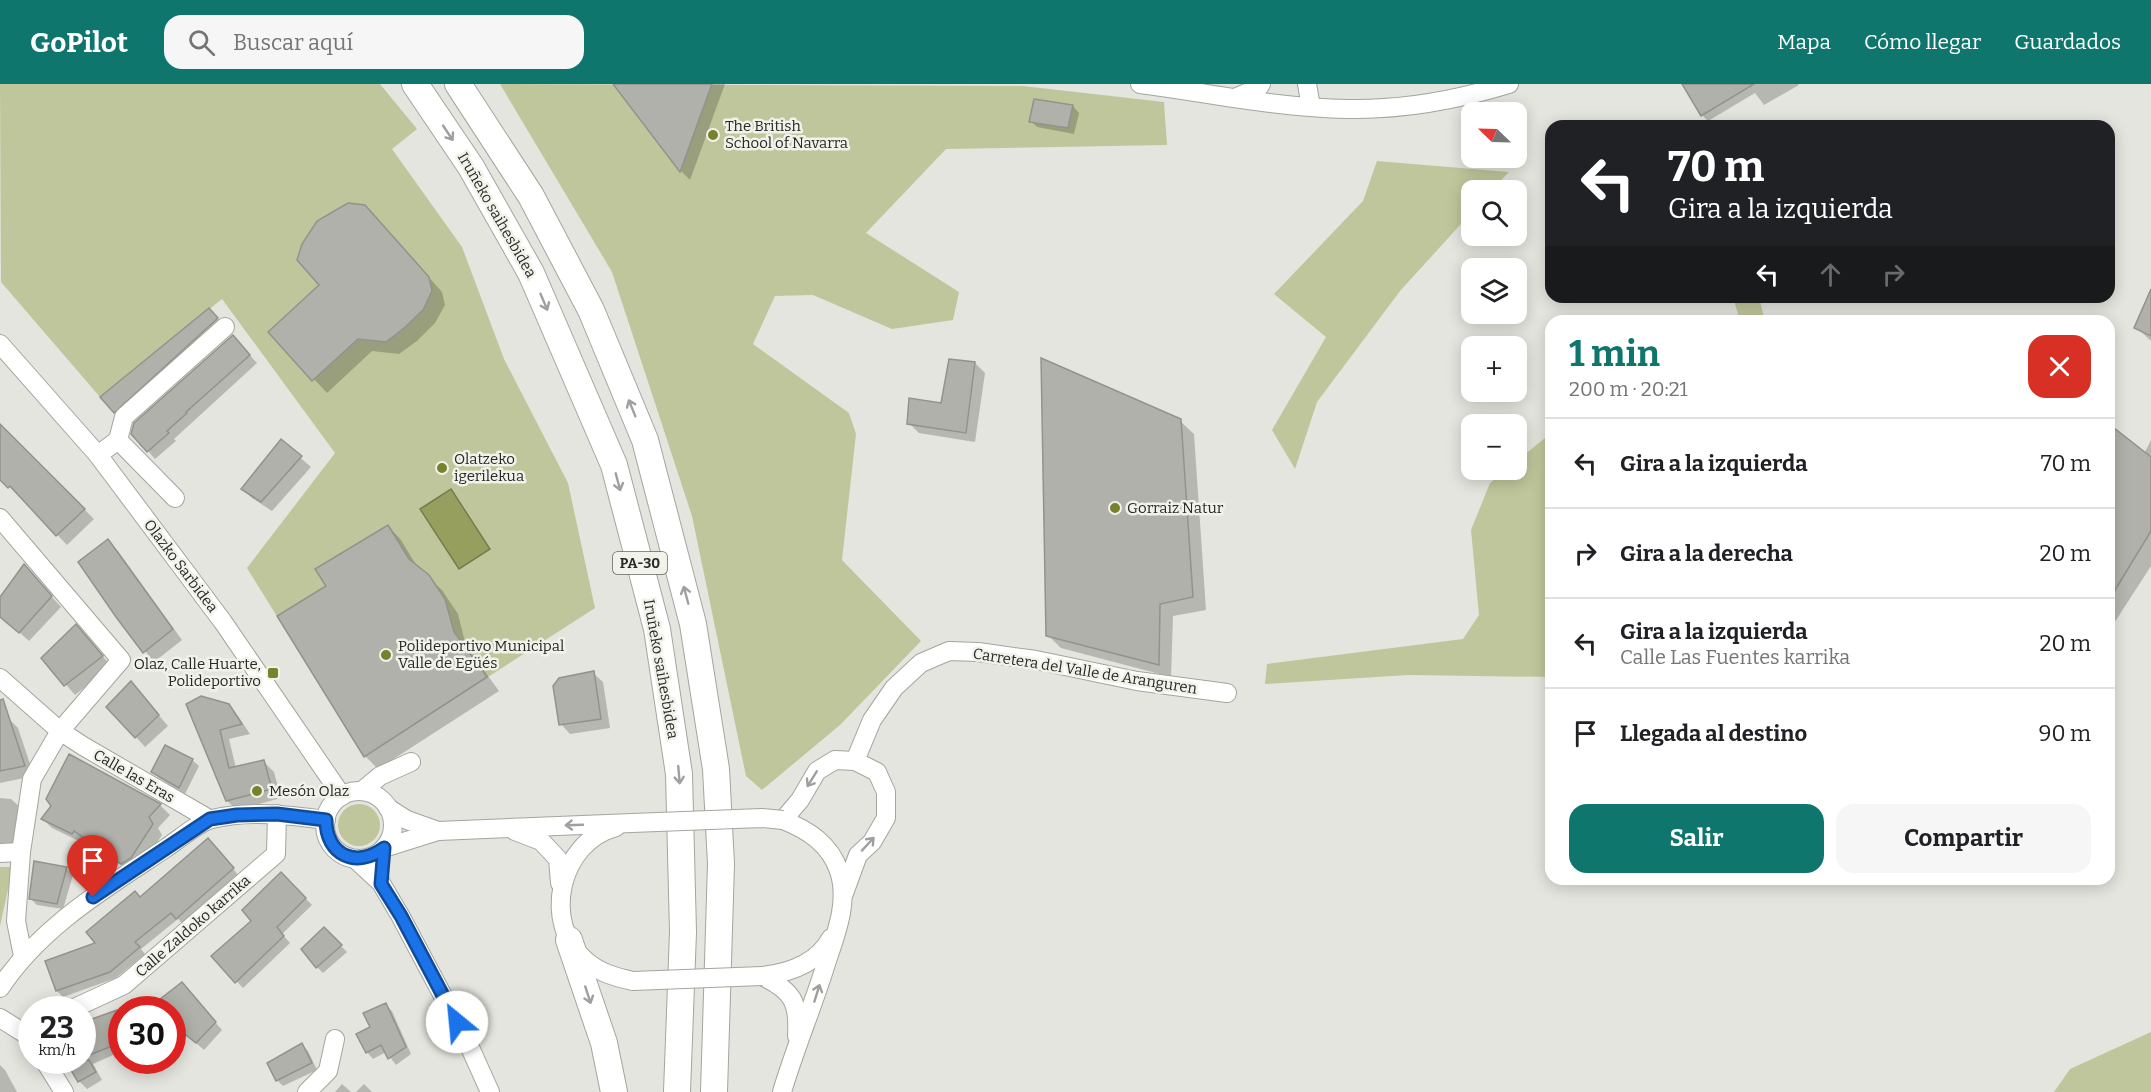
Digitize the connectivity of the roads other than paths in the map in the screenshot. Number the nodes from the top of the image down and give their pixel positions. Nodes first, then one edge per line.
1 (415, 84) edge
2 (458, 84) edge
3 (475, 84) edge
4 (1140, 84) edge
5 (1261, 84) edge
6 (1307, 84) edge
7 (1509, 84) edge
8 (1237, 97) junction
9 (1311, 108) junction
10 (591, 310) junction
11 (225, 327) dead end
12 (1, 344) edge
13 (118, 440) junction
14 (98, 455) junction
15 (175, 498) dead end
16 (0, 518) edge
17 (695, 635) junction
18 (0, 678) edge
19 (1227, 693) dead end
20 (60, 731) junction
21 (855, 761) junction
22 (362, 791) junction
23 (342, 796) junction
24 (385, 804) junction
25 (277, 814) junction
26 (210, 819) junction
27 (326, 820) junction
28 (783, 820) junction
29 (632, 823) junction
30 (508, 828) junction
31 (438, 831) junction
32 (384, 848) junction
33 (21, 852) junction
34 (0, 853) edge
35 (355, 859) junction
36 (381, 884) junction
37 (561, 889) junction
38 (843, 896) junction
39 (840, 922) junction
40 (569, 940) junction
41 (23, 956) junction
42 (762, 976) junction
43 (0, 988) edge
44 (96, 998) edge
45 (0, 1018) edge
46 (18, 1028) edge
47 (335, 1039) dead end
48 (796, 1047) junction
49 (53, 1074) edge
50 (64, 1092) edge
51 (307, 1092) edge
52 (490, 1092) edge
53 (614, 1092) edge
54 (677, 1092) edge
55 (714, 1092) edge
56 (727, 1092) edge
57 (782, 1092) edge

1 -> 54 highway, Iruñeko saihesbidea / PA-30
2 - 10 highway, PA-30
3 - 10 highway
4 - 8 street
5 - 8 street
6 - 9 street
7 - 9 street
8 - 9 street
17 -> 10 highway, PA-30
11 - 13 street
12 - 14 street, Olazko Sarbidea
13 - 14 street
13 - 15 street
14 - 23 street, Olazko Sarbidea
16 - 20 street
17 - 55 highway, PA-30
17 - 56 highway
18 - 20 street, Calle las Eras
19 - 21 street, Carretera del Valle de Aranguren
20 - 26 street, Calle las Eras
20 - 33 street
21 -> 28 street
38 -> 21 street
22 - 23 street
22 - 24 street
22 - 24 street
23 - 27 street
24 - 31 street
24 - 32 street
25 - 26 street
25 - 27 street
25 - 44 street, Calle Zaldoko karrika
26 - 41 street
27 - 35 street
28 - 29 street, bridge
28 - 38 street
29 -> 30 street
29 - 37 street
30 - 31 street
30 - 37 street
31 - 32 street
32 - 35 street
32 - 36 street
33 - 34 street
33 - 41 street
35 - 36 street
36 - 52 street
37 - 40 street
38 - 39 street
39 - 42 street
48 -> 39 street
40 - 42 street, bridge
40 -> 53 highway
41 - 43 street
42 - 48 street
45 - 46 street
47 - 51 street
48 - 57 street
49 - 50 street

